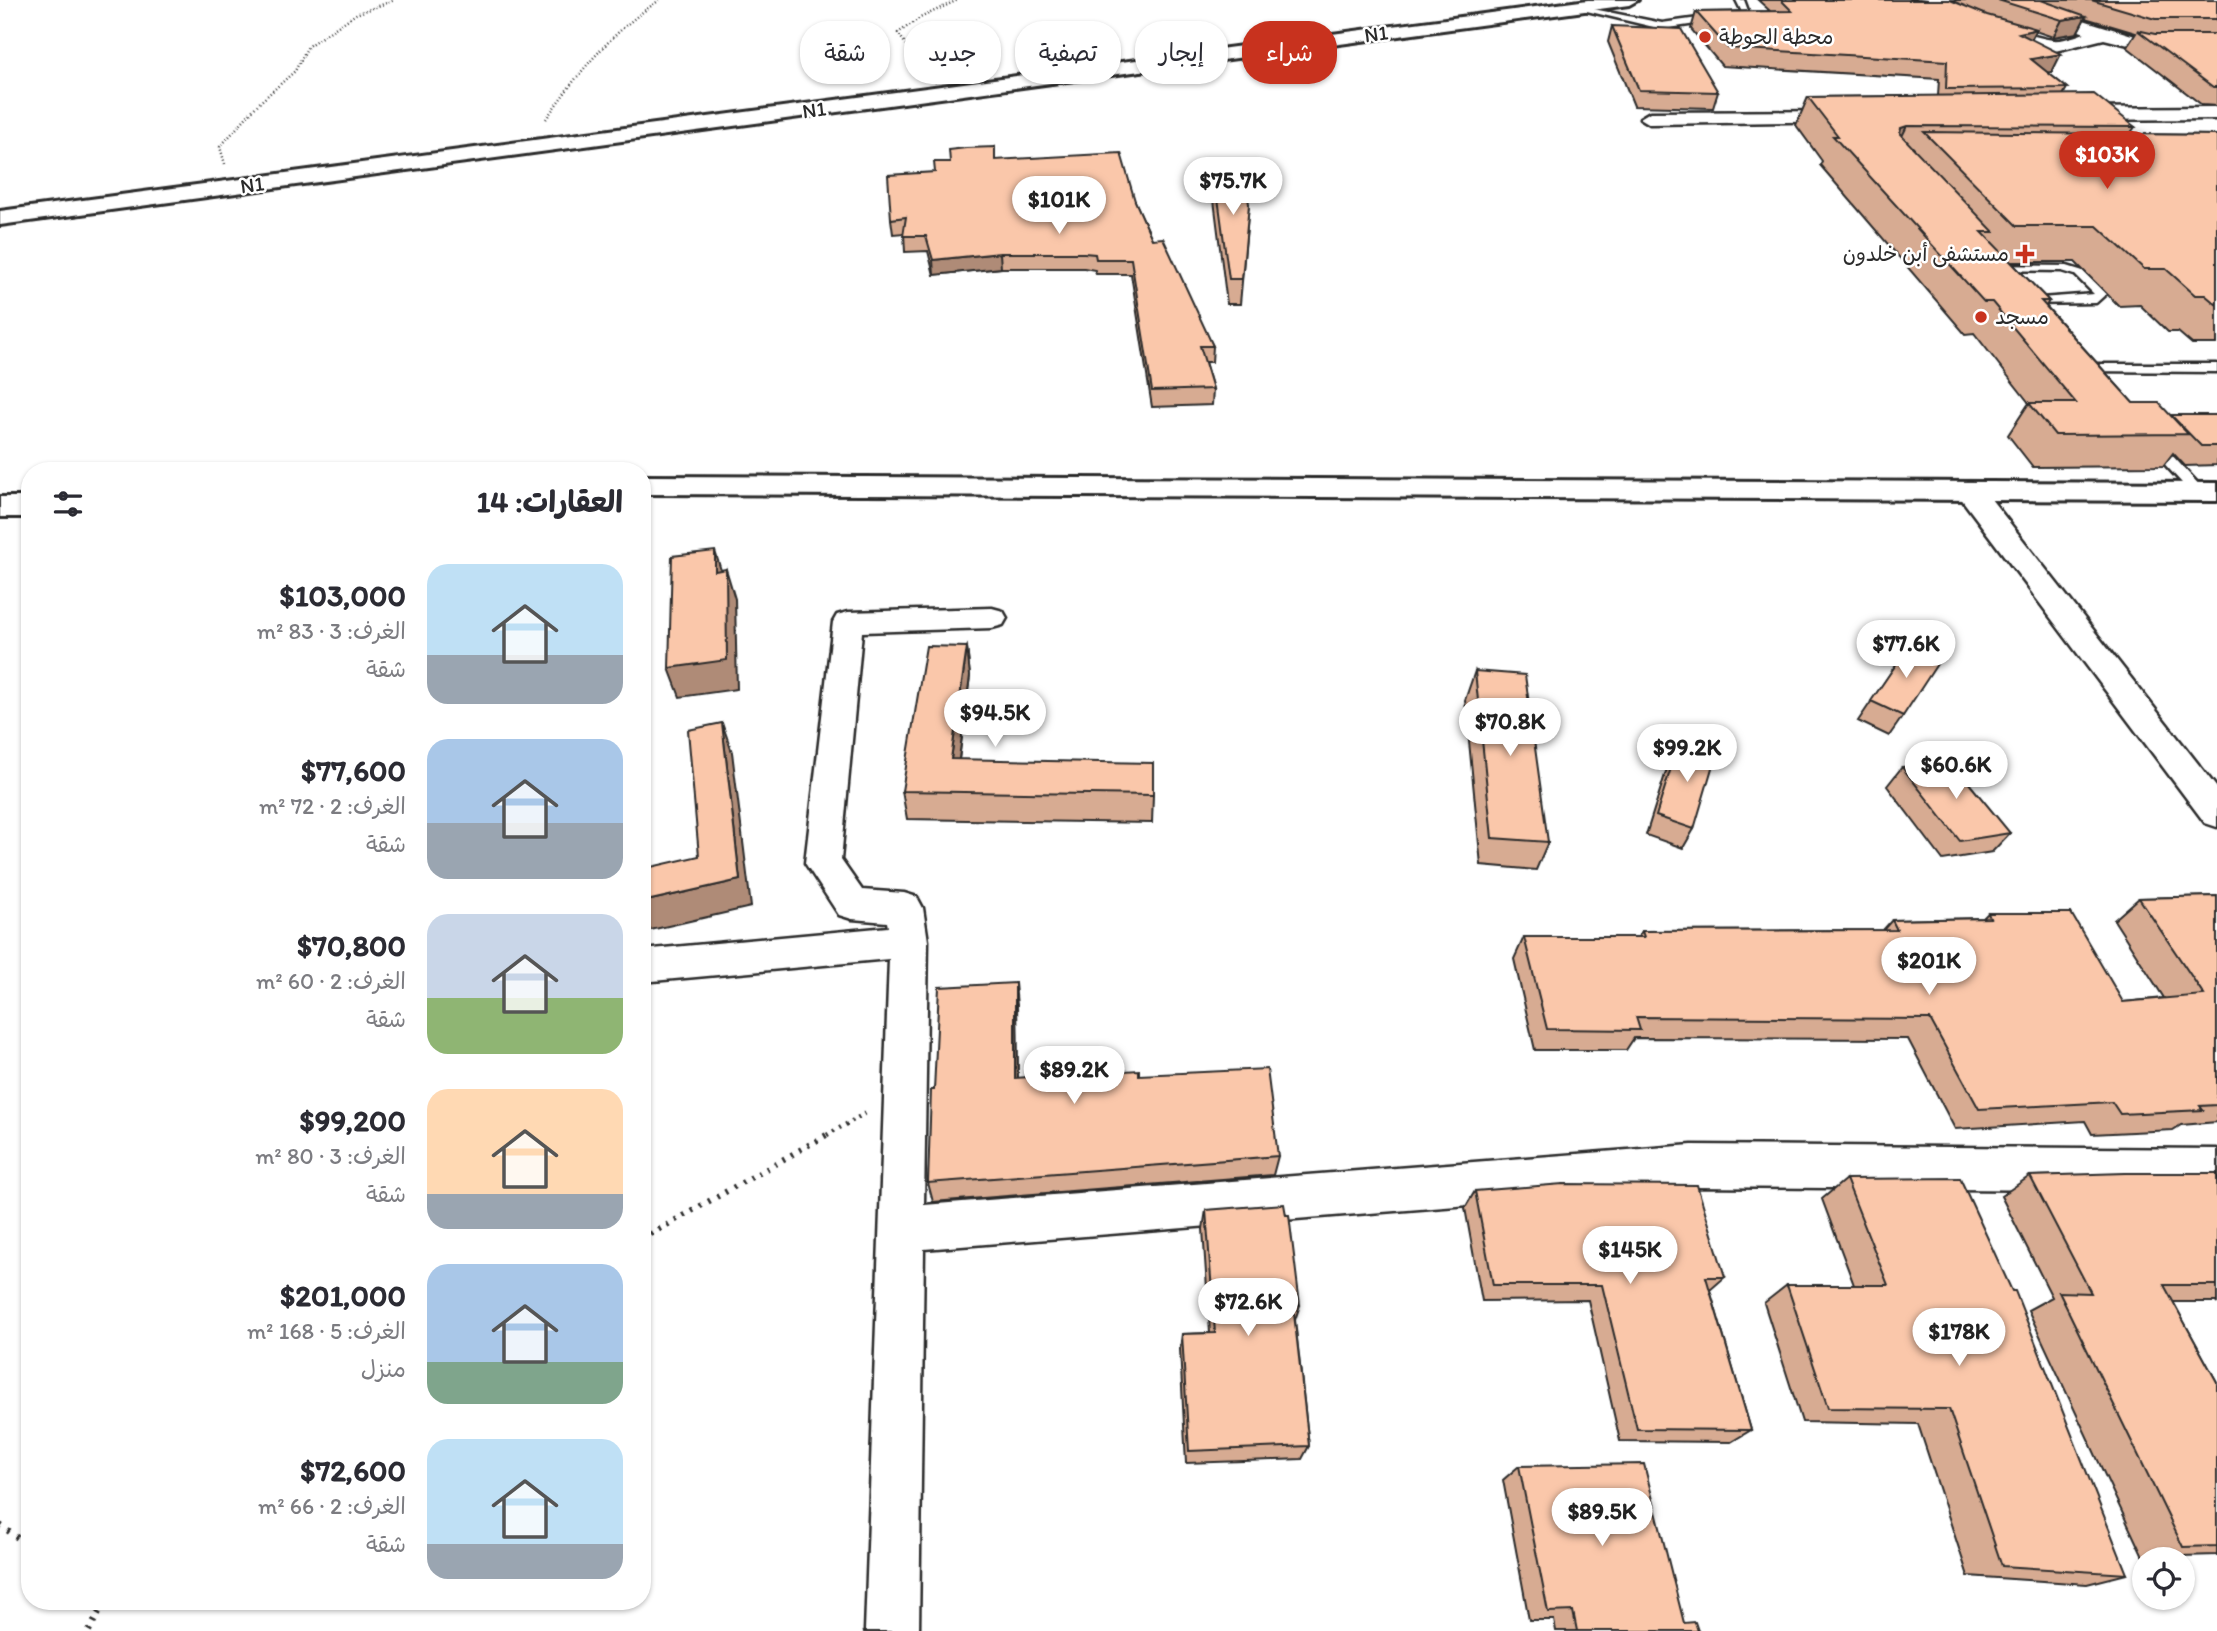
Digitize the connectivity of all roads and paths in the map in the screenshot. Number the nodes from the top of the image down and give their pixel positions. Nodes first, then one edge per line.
1 (395, 0) edge
2 (660, 0) edge
3 (958, 0) edge
4 (1549, 0) edge
5 (1629, 0) edge
6 (1741, 0) edge
7 (1918, 0) edge
8 (2001, 0) edge
9 (1574, 8) junction
10 (916, 21) edge
11 (904, 29) edge
12 (2104, 34) junction
13 (904, 41) edge
14 (2217, 44) edge
15 (1001, 73) edge
16 (918, 84) edge
17 (2217, 113) edge
18 (2051, 114) edge
19 (1871, 116) edge
20 (1650, 118) dead end
21 (536, 134) junction
22 (228, 175) junction
23 (0, 205) edge
24 (0, 219) edge
25 (1983, 258) edge
26 (1993, 268) junction
27 (2217, 368) edge
28 (2095, 379) edge
29 (2142, 430) edge
30 (0, 483) edge
31 (21, 483) edge
32 (651, 485) edge
33 (2207, 492) edge
34 (1979, 503) junction
35 (0, 507) edge
36 (21, 507) edge
37 (651, 509) edge
38 (2217, 516) edge
39 (992, 618) dead end
40 (2217, 813) edge
41 (909, 941) junction
42 (651, 965) edge
43 (906, 1090) junction
44 (2217, 1170) edge
45 (902, 1229) junction
46 (651, 1234) edge
47 (0, 1525) edge
48 (21, 1540) edge
49 (100, 1610) edge
50 (89, 1631) edge
51 (892, 1631) edge

1 - 22 path
2 - 21 path
3 - 10 path
4 - 15 main road, N1
5 - 9 main road, N1 / N1
6 - 9 lane
7 - 12 street
8 - 12 street
9 - 24 main road, N1 / N1
11 - 13 path
12 - 14 street
16 - 21 main road, N1
17 - 18 street
19 - 20 street
21 - 22 main road, N1
22 - 23 main road, N1
25 - 26 lane
26 - 26 lane
27 - 28 lane
29 - 33 lane
30 - 31 main road
32 - 34 main road
33 - 34 main road
34 - 37 main road
34 - 38 main road
34 - 40 street
35 - 36 main road
39 - 41 street
41 - 42 street
41 - 43 street
43 - 45 street
43 - 46 path
44 - 45 street
45 - 51 street
47 - 48 path
49 - 50 path

